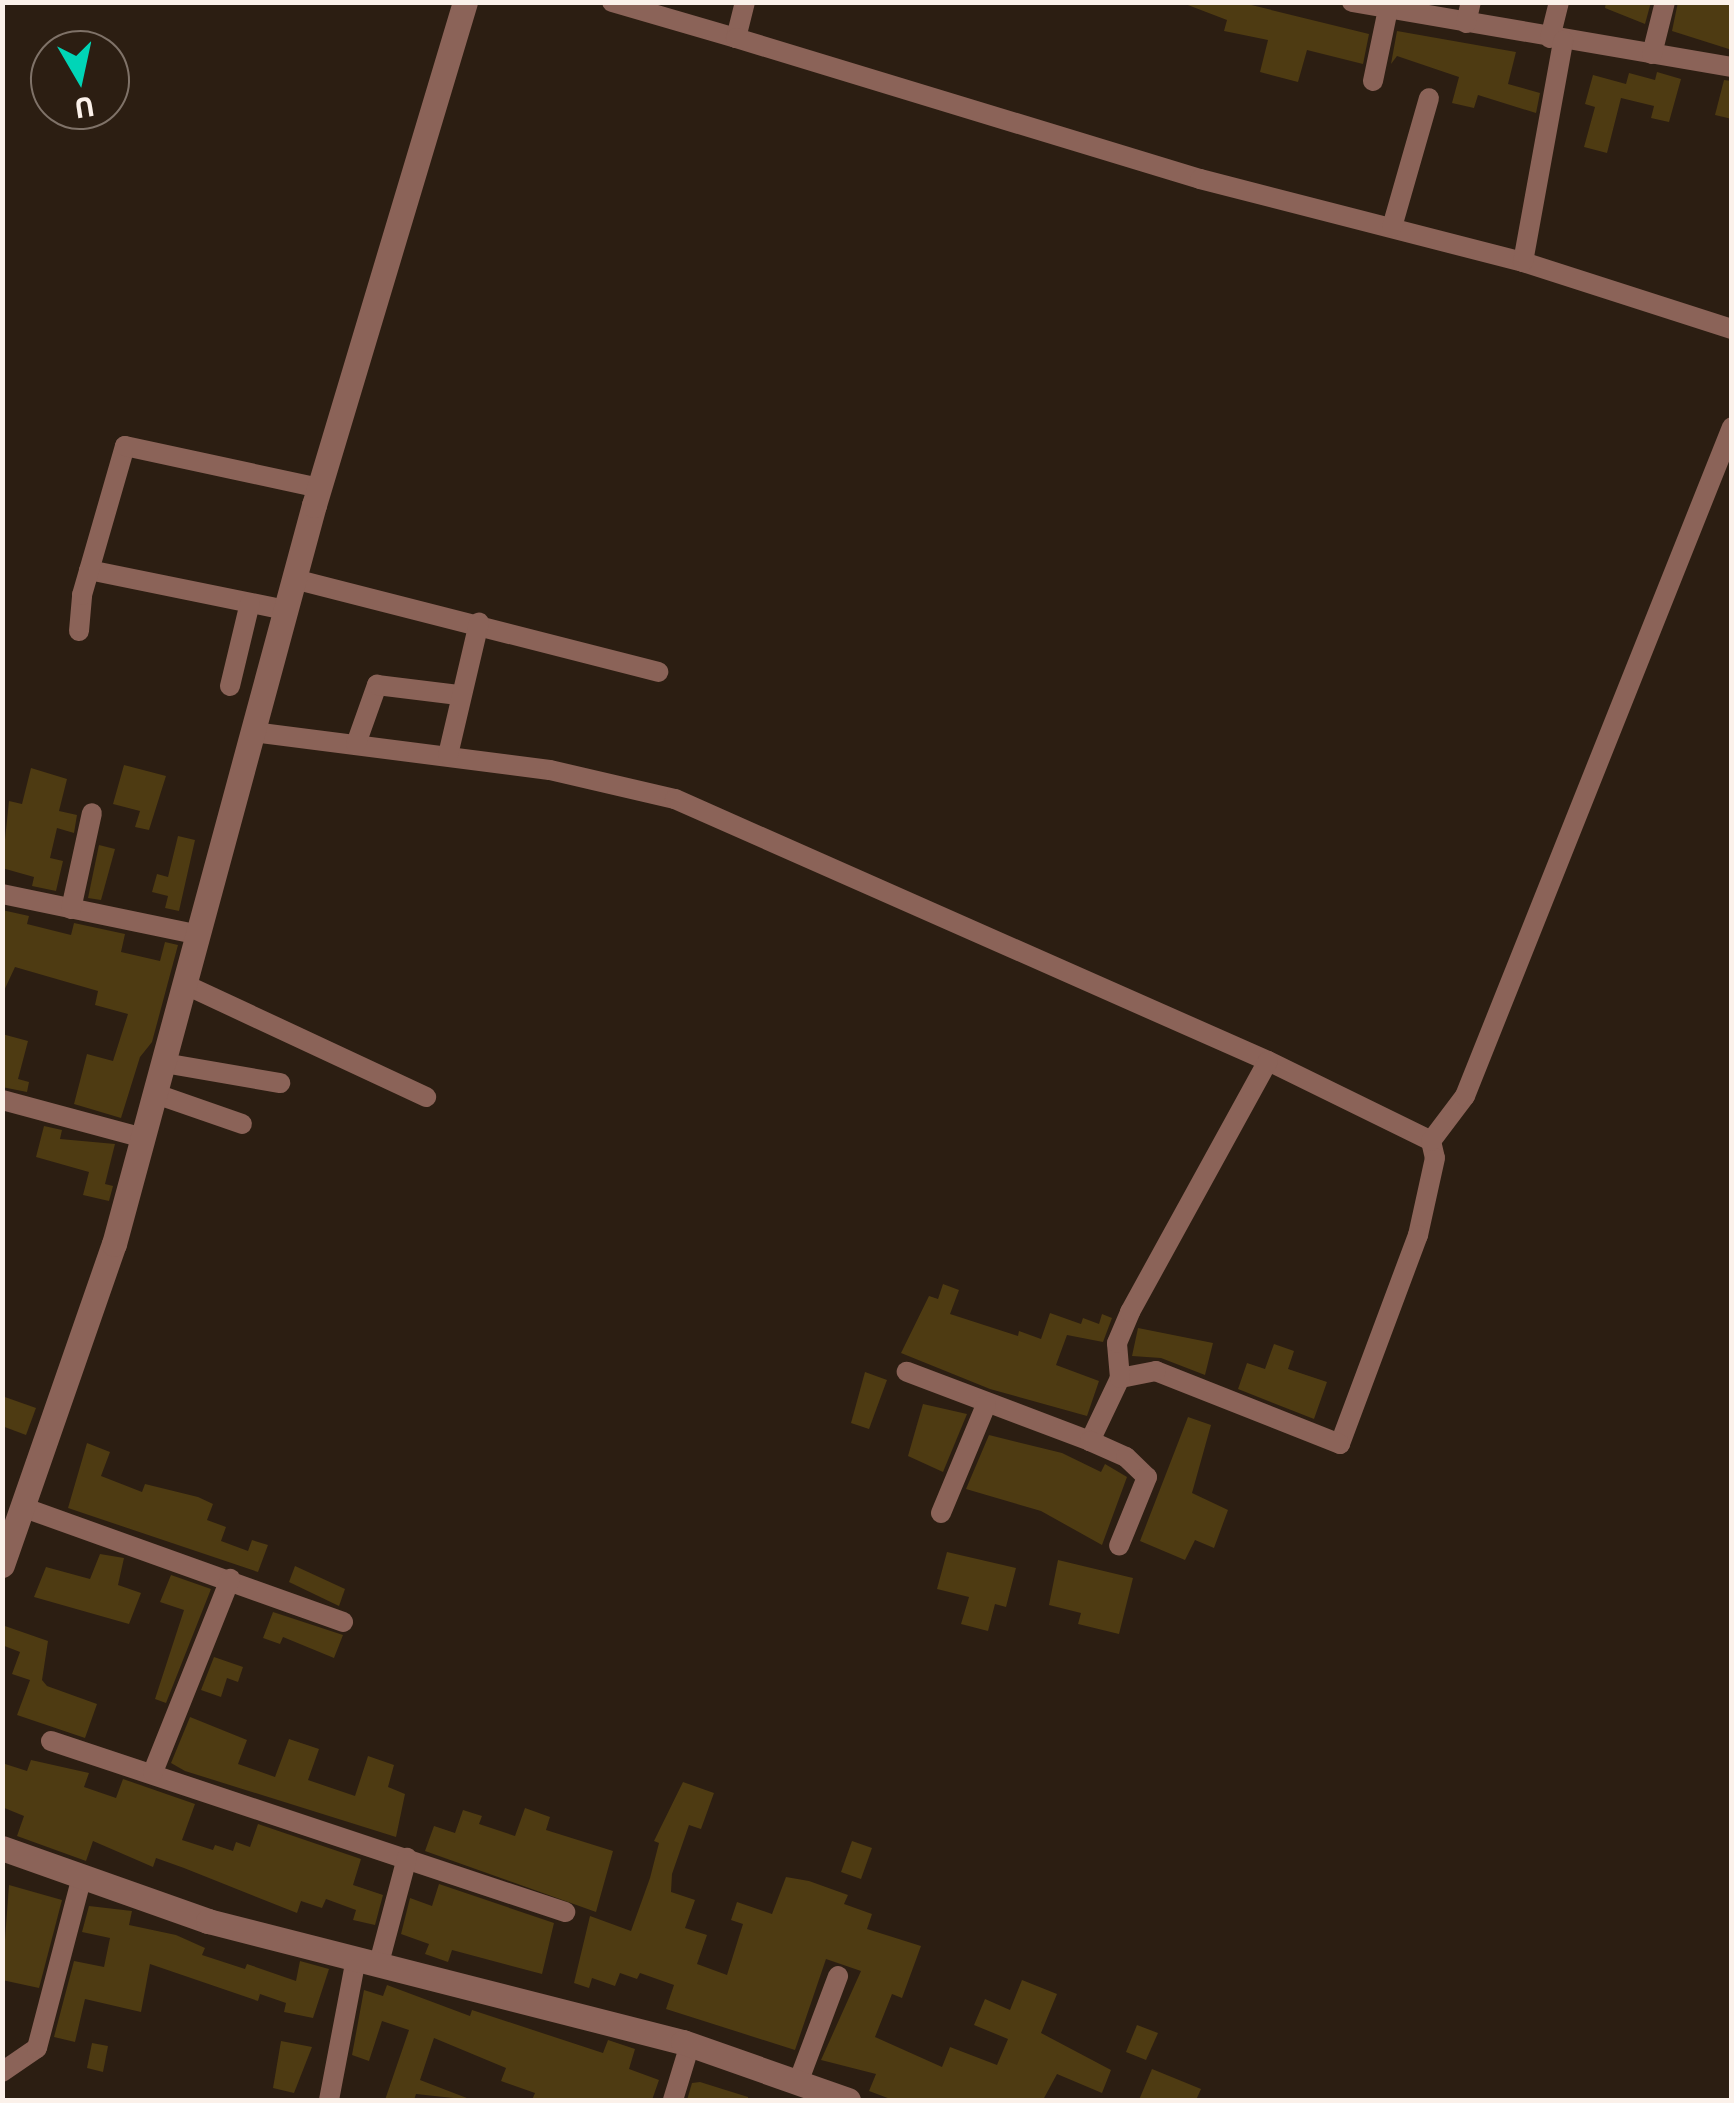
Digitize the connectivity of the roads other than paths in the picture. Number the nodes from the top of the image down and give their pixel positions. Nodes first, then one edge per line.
1 (465, 2) edge
2 (612, 2) edge
3 (744, 2) edge
4 (1352, 2) edge
5 (1559, 2) edge
6 (1665, 2) edge
7 (1388, 9) junction
8 (1468, 13) edge
9 (736, 38) junction
10 (1557, 40) junction
11 (1652, 54) junction
12 (1732, 66) edge
13 (1373, 80) dead end
14 (1429, 98) dead end
15 (1392, 227) junction
16 (1522, 262) junction
17 (1732, 329) edge
18 (1732, 427) edge
19 (320, 488) junction
20 (89, 570) junction
21 (294, 579) junction
22 (250, 603) junction
23 (285, 610) junction
24 (480, 623) junction
25 (79, 630) dead end
26 (658, 672) dead end
27 (230, 686) dead end
28 (458, 695) junction
29 (254, 732) junction
30 (356, 744) junction
31 (448, 754) junction
32 (92, 814) dead end
33 (2, 894) edge
34 (71, 909) junction
35 (200, 935) junction
36 (186, 985) junction
37 (1268, 1061) junction
38 (164, 1063) junction
39 (280, 1083) dead end
40 (156, 1094) junction
41 (426, 1097) dead end
42 (2, 1100) edge
43 (242, 1124) dead end
44 (144, 1138) junction
45 (1431, 1141) junction
46 (907, 1372) dead end
47 (1120, 1378) junction
48 (986, 1405) junction
49 (1090, 1441) junction
50 (22, 1507) junction
51 (941, 1513) dead end
52 (1120, 1546) dead end
53 (2, 1565) edge
54 (230, 1579) junction
55 (343, 1622) dead end
56 (51, 1741) dead end
57 (153, 1772) junction
58 (2, 1848) edge
59 (407, 1858) junction
60 (82, 1877) junction
61 (565, 1912) dead end
62 (367, 1961) junction
63 (838, 1976) dead end
64 (690, 2044) junction
65 (2, 2072) edge
66 (799, 2080) junction
67 (329, 2100) edge
68 (673, 2100) edge
69 (845, 2100) edge

1 - 19 street
2 - 9 street
3 - 9 street
4 - 7 street
5 - 10 street
6 - 11 street
7 - 8 street
7 - 13 street
8 - 10 street
9 - 15 street
10 - 11 street
10 - 16 street
11 - 12 street
14 - 15 street
15 - 16 street
16 - 17 street
18 - 45 street
19 - 20 street
19 - 21 street
20 - 22 street
20 - 25 street
21 - 23 street
21 - 24 street
22 - 23 street
22 - 27 street
23 - 29 street
24 - 26 street
24 - 28 street
28 - 30 street
28 - 31 street
29 - 30 street
29 - 35 street
30 - 31 street
31 - 37 street
32 - 34 street
33 - 34 street
34 - 35 street
35 - 36 street
36 - 38 street
36 - 41 street
37 - 45 street
37 - 47 street
38 - 39 street
38 - 40 street
40 - 43 street
40 - 44 street
42 - 44 street
44 - 50 street
45 - 47 street
46 - 48 street
47 - 49 street
48 - 49 street
48 - 51 street
49 - 52 street
50 - 53 street
50 - 54 street
54 - 55 street
54 - 57 street
56 - 57 street
57 - 59 street
58 - 60 street
59 - 61 street
59 - 62 street
60 - 62 street
60 - 65 street
62 - 64 street
62 - 67 street
63 - 66 street
64 - 66 street
64 - 68 street
66 - 69 street

